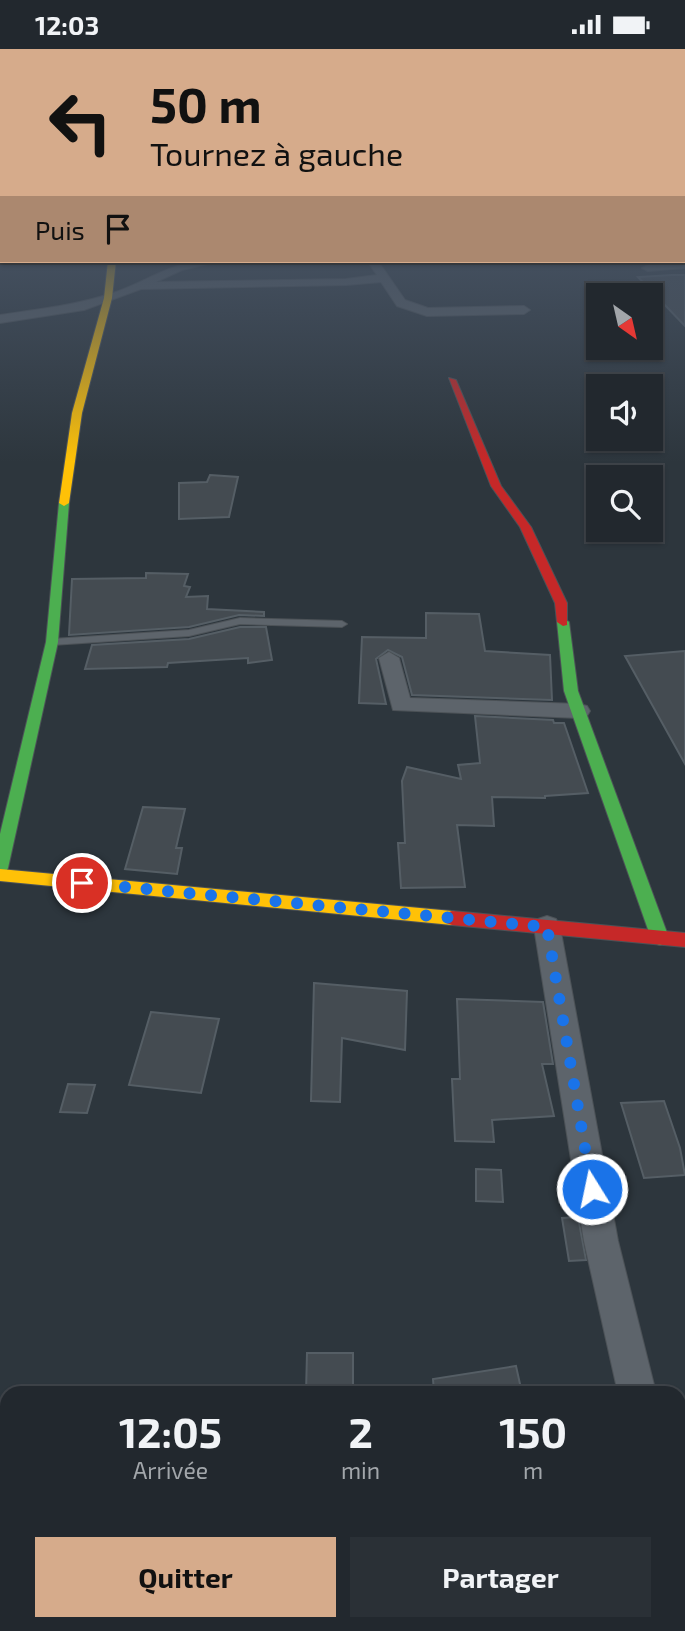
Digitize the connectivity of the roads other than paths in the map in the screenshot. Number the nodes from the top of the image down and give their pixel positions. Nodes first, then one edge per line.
1 (33, 314) edge
2 (104, 314) edge
3 (0, 319) edge
4 (453, 380) dead end
5 (342, 624) dead end
6 (52, 642) junction
7 (389, 658) dead end
8 (579, 711) junction
9 (0, 868) edge
10 (0, 875) edge
11 (547, 927) junction
12 (660, 938) junction
13 (685, 940) edge
14 (635, 1386) edge

1 - 3 street
2 - 6 street
4 - 8 street
5 - 6 lane
6 - 9 street
7 - 8 street
8 - 12 street
10 - 11 street
11 - 12 street
11 - 14 street
12 - 13 street

